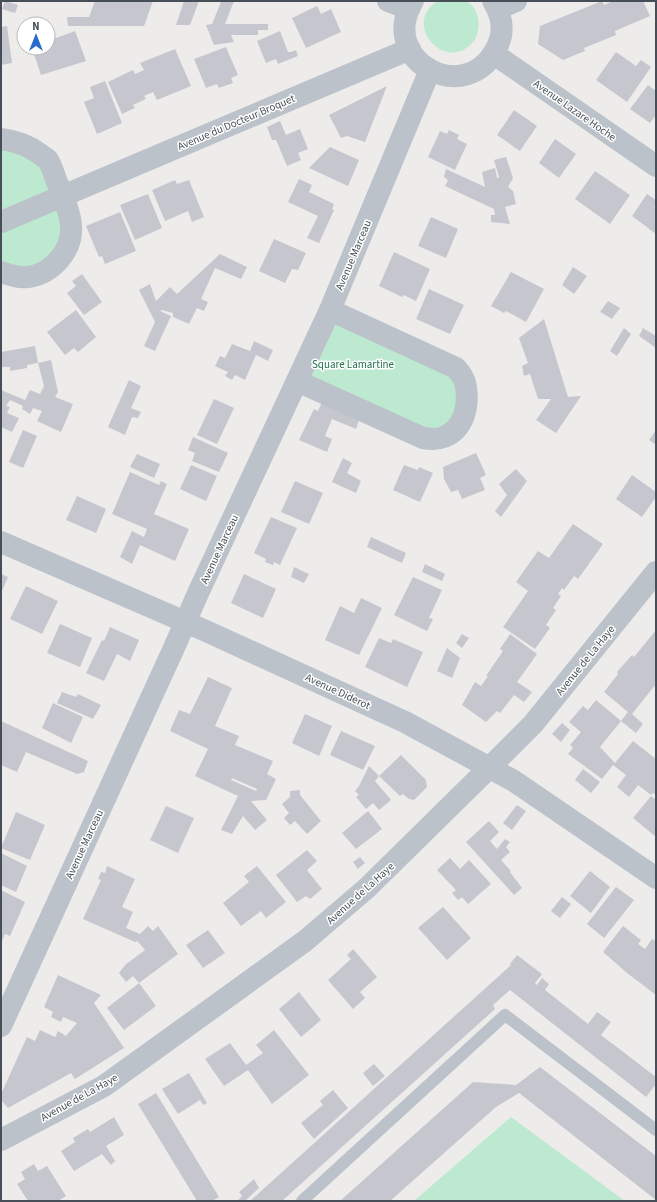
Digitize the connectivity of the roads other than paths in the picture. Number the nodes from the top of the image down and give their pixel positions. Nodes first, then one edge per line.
1 (388, 1) edge
2 (502, 4) edge
3 (411, 5) edge
4 (410, 49) junction
5 (494, 54) junction
6 (430, 70) junction
7 (1, 139) edge
8 (656, 166) edge
9 (63, 196) junction
10 (1, 222) edge
11 (1, 272) edge
12 (330, 310) junction
13 (297, 381) junction
14 (1, 542) edge
15 (656, 572) edge
16 (186, 622) junction
17 (490, 767) junction
18 (656, 878) edge
19 (1, 1026) edge
20 (656, 1130) edge
21 (1, 1140) edge
22 (302, 1201) edge

1 - 3 street
2 - 5 street
3 - 4 street
4 - 6 street
4 - 9 street, Avenue du Docteur Broquet
5 - 6 street
5 - 8 street, Avenue Lazare Hoche
6 - 12 street, Avenue Marceau
7 - 9 street
9 - 10 street, Avenue du Docteur Broquet
9 - 11 street
12 - 13 street, Avenue Marceau
12 - 13 street
13 - 16 street, Avenue Marceau
14 - 16 street, Avenue Diderot
15 - 17 street, Avenue de La Haye
16 - 17 street, Avenue Diderot
16 - 19 street, Avenue Marceau
17 - 18 street, Avenue Diderot
17 - 21 street, Avenue de La Haye
20 - 22 lane

